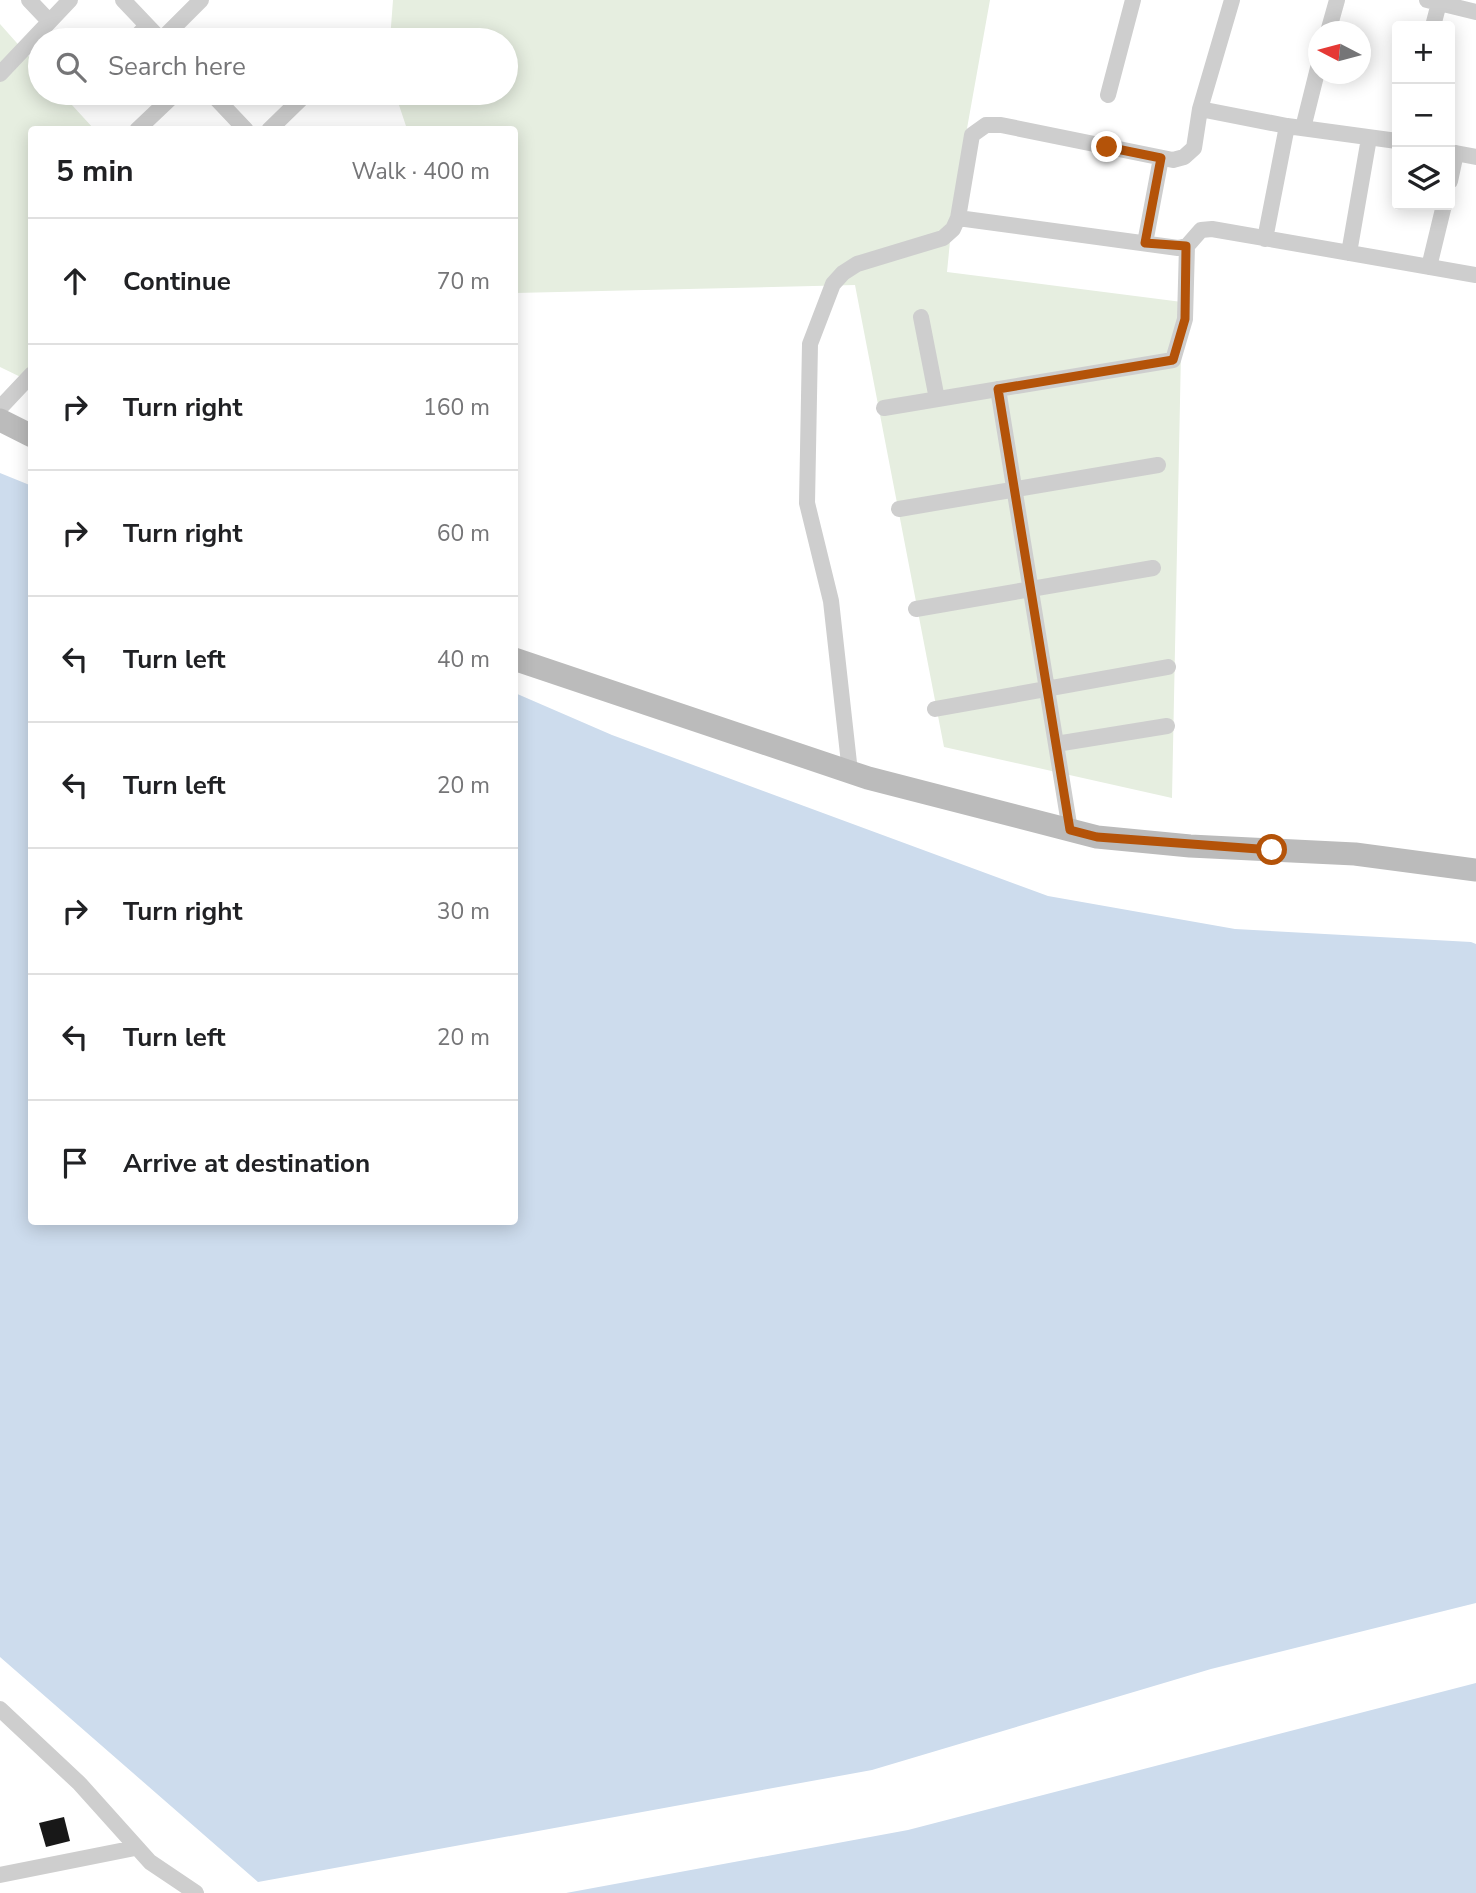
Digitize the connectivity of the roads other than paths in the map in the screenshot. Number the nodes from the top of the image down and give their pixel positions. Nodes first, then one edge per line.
1 (29, 0) edge
2 (70, 0) edge
3 (123, 0) edge
4 (201, 0) edge
5 (1133, 0) edge
6 (1232, 0) edge
7 (1337, 0) edge
8 (1433, 2) edge
9 (1476, 12) edge
10 (48, 20) junction
11 (1331, 21) edge
12 (1433, 21) edge
13 (147, 26) edge
14 (41, 28) edge
15 (173, 28) edge
16 (28, 42) edge
17 (0, 74) edge
18 (1312, 84) edge
19 (1108, 95) dead end
20 (163, 105) edge
21 (222, 105) edge
22 (295, 105) edge
23 (1200, 109) junction
24 (141, 126) edge
25 (242, 126) edge
26 (273, 126) edge
27 (1295, 127) junction
28 (1369, 138) junction
29 (1392, 140) edge
30 (1455, 153) edge
31 (1476, 157) edge
32 (1161, 158) junction
33 (1443, 210) edge
34 (958, 218) junction
35 (1265, 239) junction
36 (1145, 243) junction
37 (1186, 246) junction
38 (1349, 253) junction
39 (1429, 267) junction
40 (1476, 275) edge
41 (921, 317) dead end
42 (28, 378) edge
43 (998, 389) junction
44 (937, 399) junction
45 (0, 408) edge
46 (884, 408) dead end
47 (0, 420) edge
48 (28, 434) edge
49 (1158, 465) dead end
50 (1014, 490) junction
51 (899, 509) dead end
52 (1153, 568) dead end
53 (1030, 589) junction
54 (916, 609) dead end
55 (518, 660) edge
56 (1168, 667) dead end
57 (1047, 689) junction
58 (935, 709) dead end
59 (1167, 726) dead end
60 (1056, 744) junction
61 (850, 772) junction
62 (1070, 830) junction
63 (1476, 870) edge
64 (0, 1709) edge
65 (135, 1848) junction
66 (0, 1875) edge
67 (196, 1893) edge

1 - 10 street
2 - 10 street
3 - 13 street
4 - 15 street
5 - 19 street
6 - 23 street
7 - 11 street
8 - 9 street
8 - 12 street
10 - 14 street
16 - 17 street
18 - 27 street
20 - 24 street
21 - 25 street
22 - 26 street
23 - 27 street
23 - 32 street
27 - 28 street
27 - 35 street
28 - 29 street
28 - 38 street
30 - 31 street
32 - 34 street
32 - 36 street
33 - 39 street
34 - 36 street
34 - 61 street
35 - 37 street
35 - 38 street
36 - 37 street
37 - 43 street
38 - 39 street
39 - 40 street
41 - 44 street
42 - 45 street
43 - 44 street
43 - 50 street
44 - 46 street
47 - 48 street
49 - 50 street
50 - 51 street
50 - 53 street
52 - 53 street
53 - 54 street
53 - 57 street
55 - 61 street
56 - 57 street
57 - 58 street
57 - 60 street
59 - 60 street
60 - 62 street
61 - 62 street
62 - 63 street
64 - 65 street
65 - 66 street
65 - 67 street

